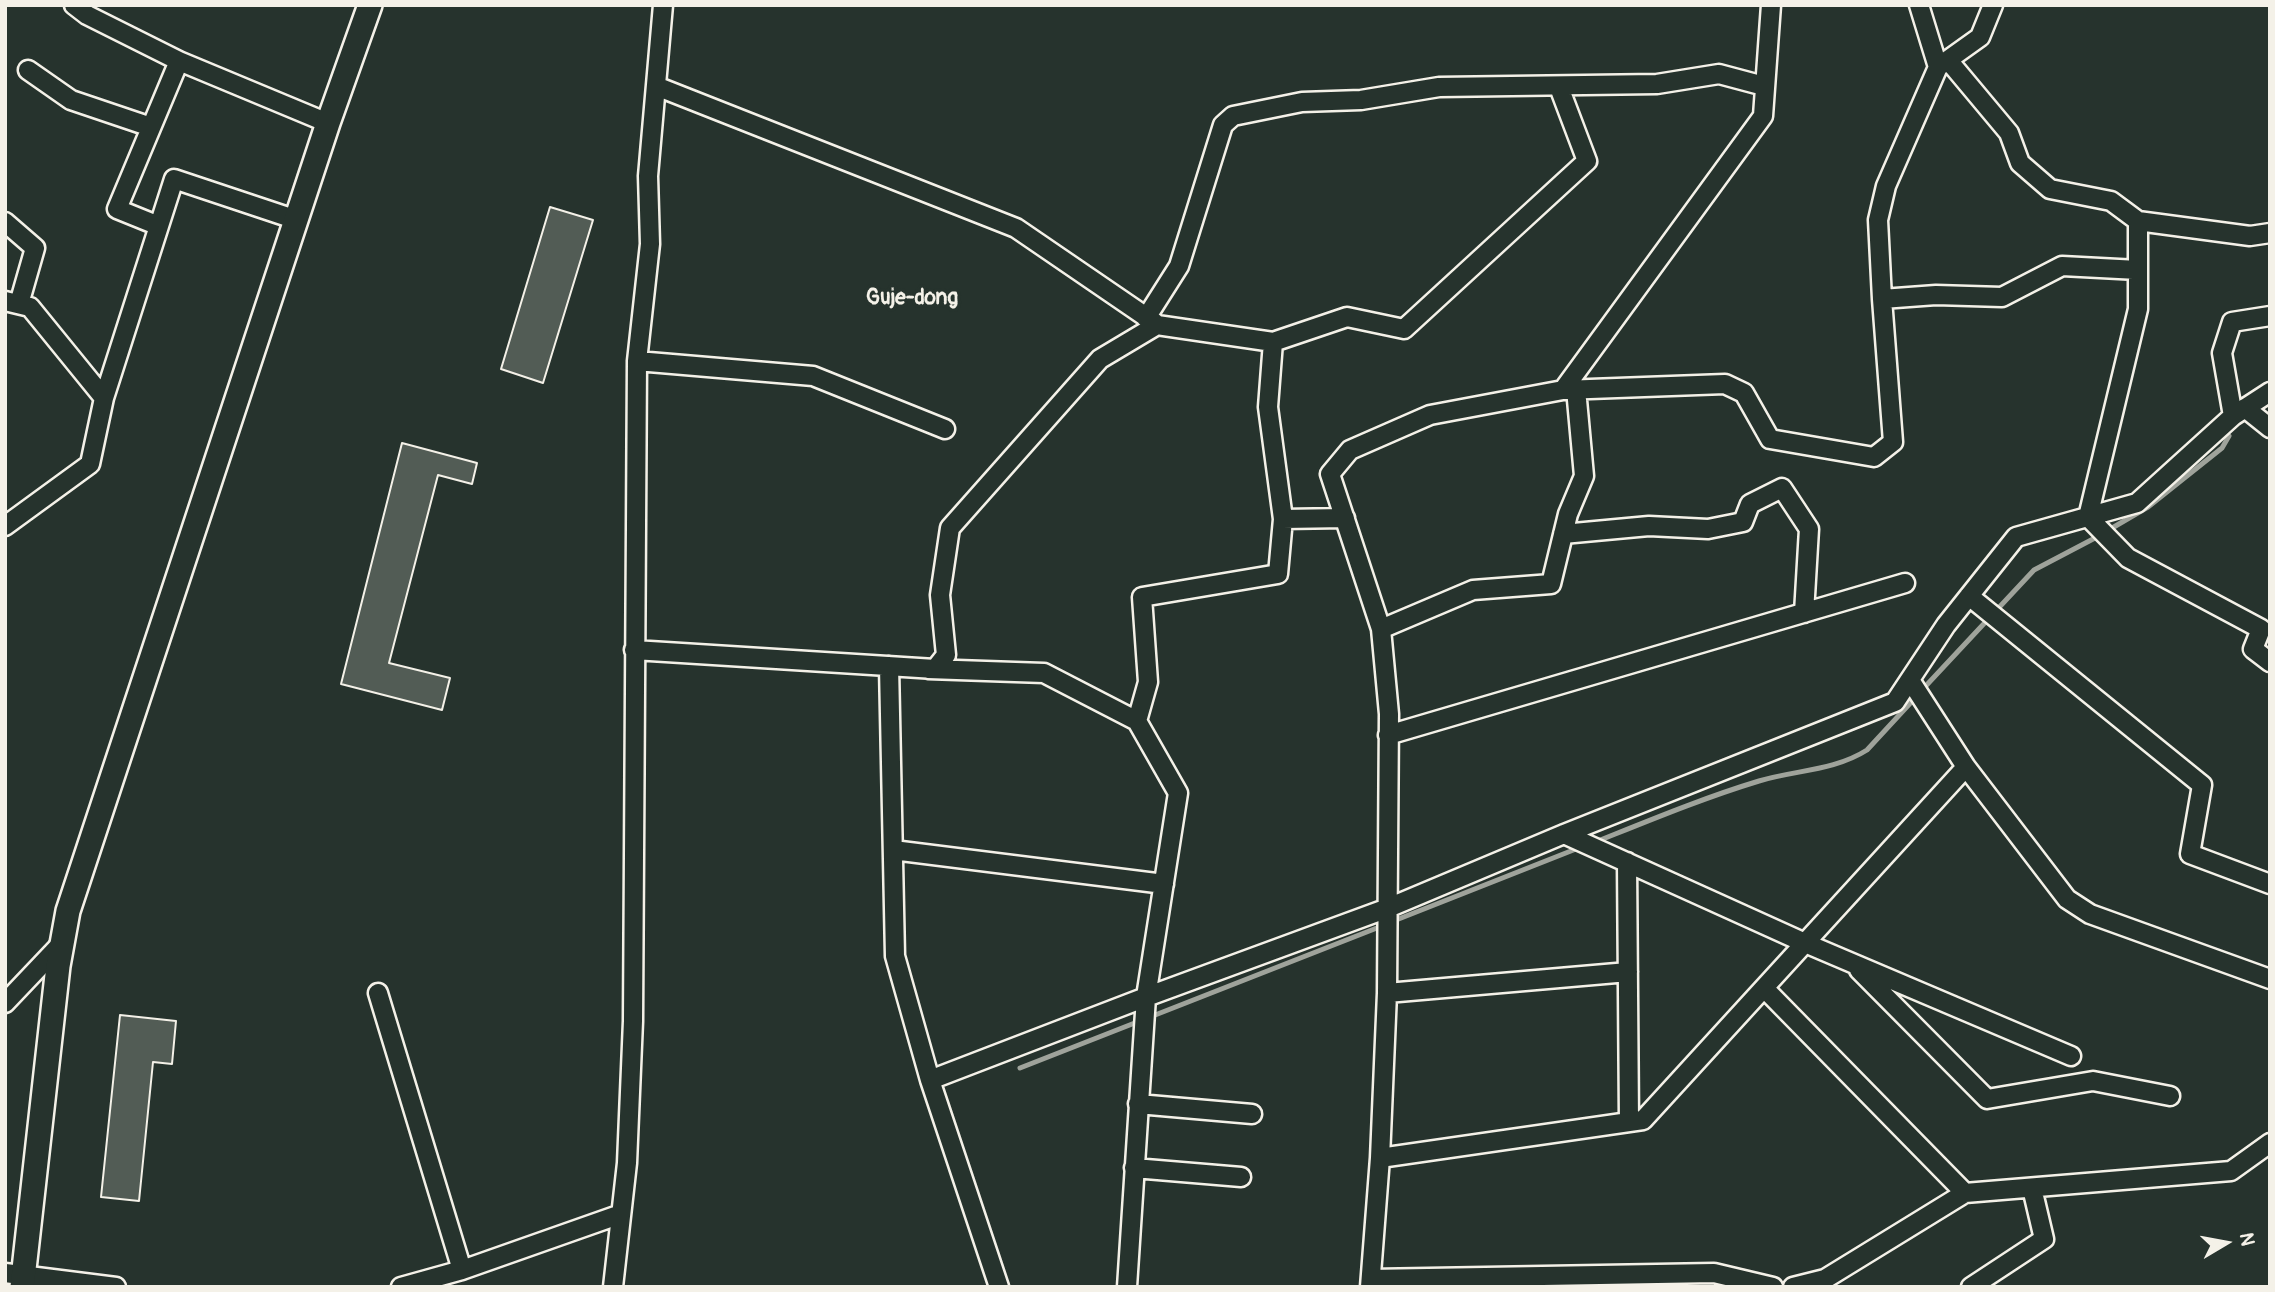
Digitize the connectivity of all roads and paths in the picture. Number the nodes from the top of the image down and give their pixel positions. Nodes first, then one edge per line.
1 (74, 5) edge
2 (370, 5) edge
3 (663, 5) edge
4 (1771, 5) edge
5 (1919, 5) edge
6 (1993, 5) edge
7 (179, 61) junction
8 (1943, 63) junction
9 (28, 70) dead end
10 (656, 86) junction
11 (1764, 86) junction
12 (1559, 87) junction
13 (328, 123) junction
14 (151, 127) junction
15 (297, 220) junction
16 (2138, 221) junction
17 (5, 222) edge
18 (159, 226) junction
19 (2270, 233) edge
20 (2138, 270) junction
21 (1882, 299) junction
22 (12, 303) edge
23 (2270, 316) edge
24 (1152, 321) junction
25 (1273, 342) junction
26 (637, 361) junction
27 (1570, 390) junction
28 (2270, 392) edge
29 (104, 398) junction
30 (2239, 412) junction
31 (2270, 428) edge
32 (945, 429) dead end
33 (2088, 517) junction
34 (1345, 518) junction
35 (1283, 519) junction
36 (5, 526) edge
37 (1563, 534) junction
38 (1905, 583) dead end
39 (1969, 596) junction
40 (1804, 613) junction
41 (1381, 629) junction
42 (634, 650) junction
43 (2270, 662) edge
44 (889, 666) junction
45 (935, 669) junction
46 (1910, 680) junction
47 (1137, 721) junction
48 (1388, 735) junction
49 (1966, 767) junction
50 (1564, 834) junction
51 (893, 850) junction
52 (1627, 862) junction
53 (1164, 884) junction
54 (2270, 884) edge
55 (1387, 918) junction
56 (62, 943) junction
57 (1805, 943) junction
58 (1851, 962) junction
59 (1628, 972) junction
60 (2270, 979) edge
61 (1764, 988) junction
62 (379, 993) dead end
63 (1387, 993) junction
64 (1146, 997) junction
65 (5, 1003) edge
66 (2071, 1056) dead end
67 (930, 1080) junction
68 (2170, 1096) dead end
69 (1138, 1104) junction
70 (1252, 1114) dead end
71 (1629, 1122) junction
72 (2270, 1143) edge
73 (1380, 1158) junction
74 (1134, 1168) junction
75 (1241, 1177) dead end
76 (2032, 1188) junction
77 (1965, 1193) junction
78 (621, 1214) junction
79 (462, 1270) junction
80 (17, 1278) edge
81 (1370, 1283) edge
82 (116, 1287) edge
83 (401, 1287) edge
84 (612, 1287) edge
85 (999, 1287) edge
86 (1127, 1287) edge
87 (1773, 1287) edge
88 (1793, 1287) edge
89 (1971, 1287) edge

1 - 7 street
2 - 13 main road
3 - 10 street
4 - 11 street
5 - 8 street
6 - 8 street
7 - 13 street
7 - 14 street
8 - 16 street
8 - 21 street
9 - 14 street
10 - 24 street
10 - 26 street
11 - 12 street
11 - 27 street
12 - 24 street
12 - 25 street
13 - 15 main road
14 - 18 street
15 - 18 street
15 - 56 main road
16 - 19 street
16 - 20 street
17 - 22 street
18 - 29 street
20 - 21 street
20 - 33 street
21 - 27 street
22 - 29 street
23 - 30 street
24 - 25 street
24 - 45 street
25 - 35 street
26 - 32 street
26 - 42 street
27 - 34 street
27 - 37 street
28 - 30 street
29 - 36 street
30 - 31 street
30 - 33 street
33 - 39 street
33 - 43 street
34 - 35 street
34 - 41 street
35 - 47 street
37 - 40 street
37 - 41 street
38 - 40 street
39 - 46 street
39 - 54 street
40 - 48 street
41 - 48 street
42 - 44 street
42 - 78 street
44 - 45 street
44 - 51 street
45 - 47 street
46 - 49 street
46 - 50 street
47 - 53 street
48 - 55 street
49 - 57 street
49 - 60 street
50 - 52 street
50 - 55 street
51 - 53 street
51 - 67 street
52 - 57 street
52 - 59 street
53 - 64 street
55 - 63 street
55 - 64 street
56 - 65 street
56 - 80 main road
57 - 58 street
57 - 61 street
58 - 66 street
58 - 68 street
59 - 63 street
59 - 71 street
61 - 71 street
61 - 77 street
62 - 79 street
63 - 73 street
64 - 67 street
64 - 69 street
67 - 85 street
69 - 70 street
69 - 74 street
71 - 73 street
72 - 76 street
73 - 81 street
74 - 75 street
74 - 86 street
76 - 77 street
76 - 89 street
77 - 88 street
78 - 79 street
78 - 84 street
79 - 83 street
80 - 82 street
81 - 87 street

